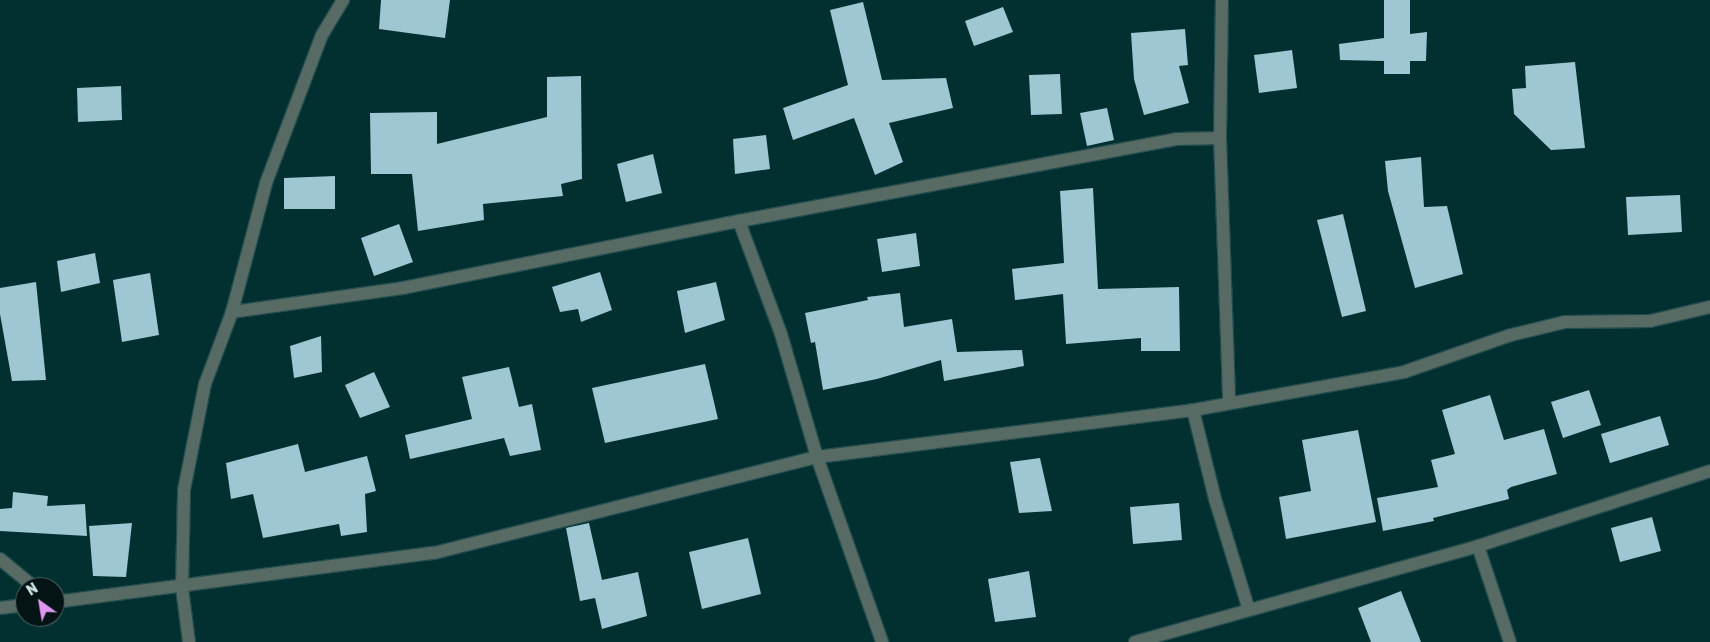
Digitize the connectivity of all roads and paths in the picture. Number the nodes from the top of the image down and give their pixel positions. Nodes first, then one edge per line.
1 (343, 0) edge
2 (1222, 0) edge
3 (1220, 138) junction
4 (739, 221) junction
5 (1710, 307) edge
6 (232, 312) junction
7 (1229, 402) junction
8 (1193, 410) junction
9 (816, 457) junction
10 (1710, 471) edge
11 (1478, 546) junction
12 (0, 559) edge
13 (22, 577) edge
14 (182, 588) junction
15 (65, 601) edge
16 (15, 606) edge
17 (0, 608) edge
18 (1249, 610) junction
19 (189, 642) edge
20 (882, 642) edge
21 (1135, 642) edge
22 (1510, 642) edge

1 - 6 street
2 - 3 street
3 - 4 street
3 - 7 street
4 - 6 street
4 - 9 street
5 - 7 street
6 - 14 street
7 - 8 street
8 - 9 street
8 - 18 street
9 - 14 street
9 - 20 street
10 - 11 street
11 - 18 street
11 - 22 street
12 - 13 street
14 - 15 street
14 - 19 street
16 - 17 street
18 - 21 street

